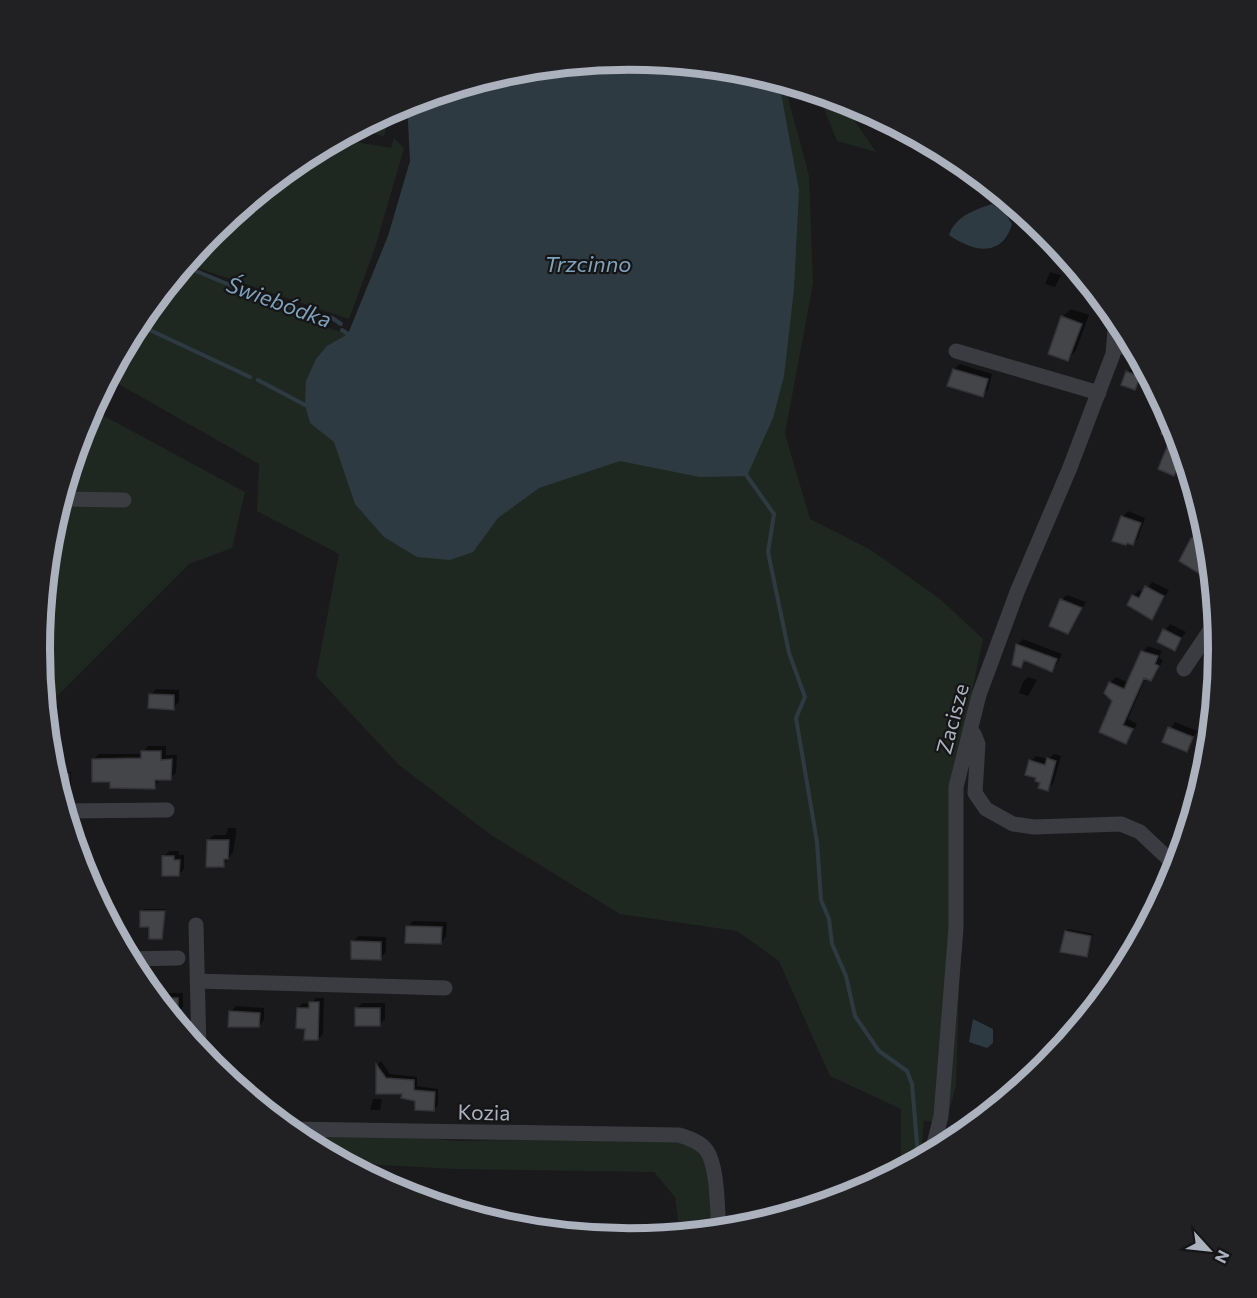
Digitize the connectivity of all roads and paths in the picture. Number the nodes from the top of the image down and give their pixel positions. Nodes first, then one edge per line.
1 (1115, 335) edge
2 (1114, 343) junction
3 (1122, 346) edge
4 (956, 351) dead end
5 (1099, 393) junction
6 (69, 499) edge
7 (124, 500) dead end
8 (1207, 635) edge
9 (1184, 669) dead end
10 (972, 729) junction
11 (166, 810) dead end
12 (73, 811) edge
13 (1168, 858) edge
14 (196, 925) dead end
15 (178, 958) dead end
16 (139, 959) edge
17 (197, 981) junction
18 (445, 988) dead end
19 (199, 1037) edge
20 (306, 1129) edge
21 (935, 1139) edge
22 (718, 1221) edge

1 - 2 street, Zacisze
2 - 3 street
2 - 5 street, Zacisze
4 - 5 street
5 - 10 street, Zacisze
6 - 7 street
8 - 9 street
10 - 13 street
10 - 21 street, Zacisze
11 - 12 street
14 - 17 street
15 - 16 street
17 - 18 street
17 - 19 street
20 - 22 street, Kozia

